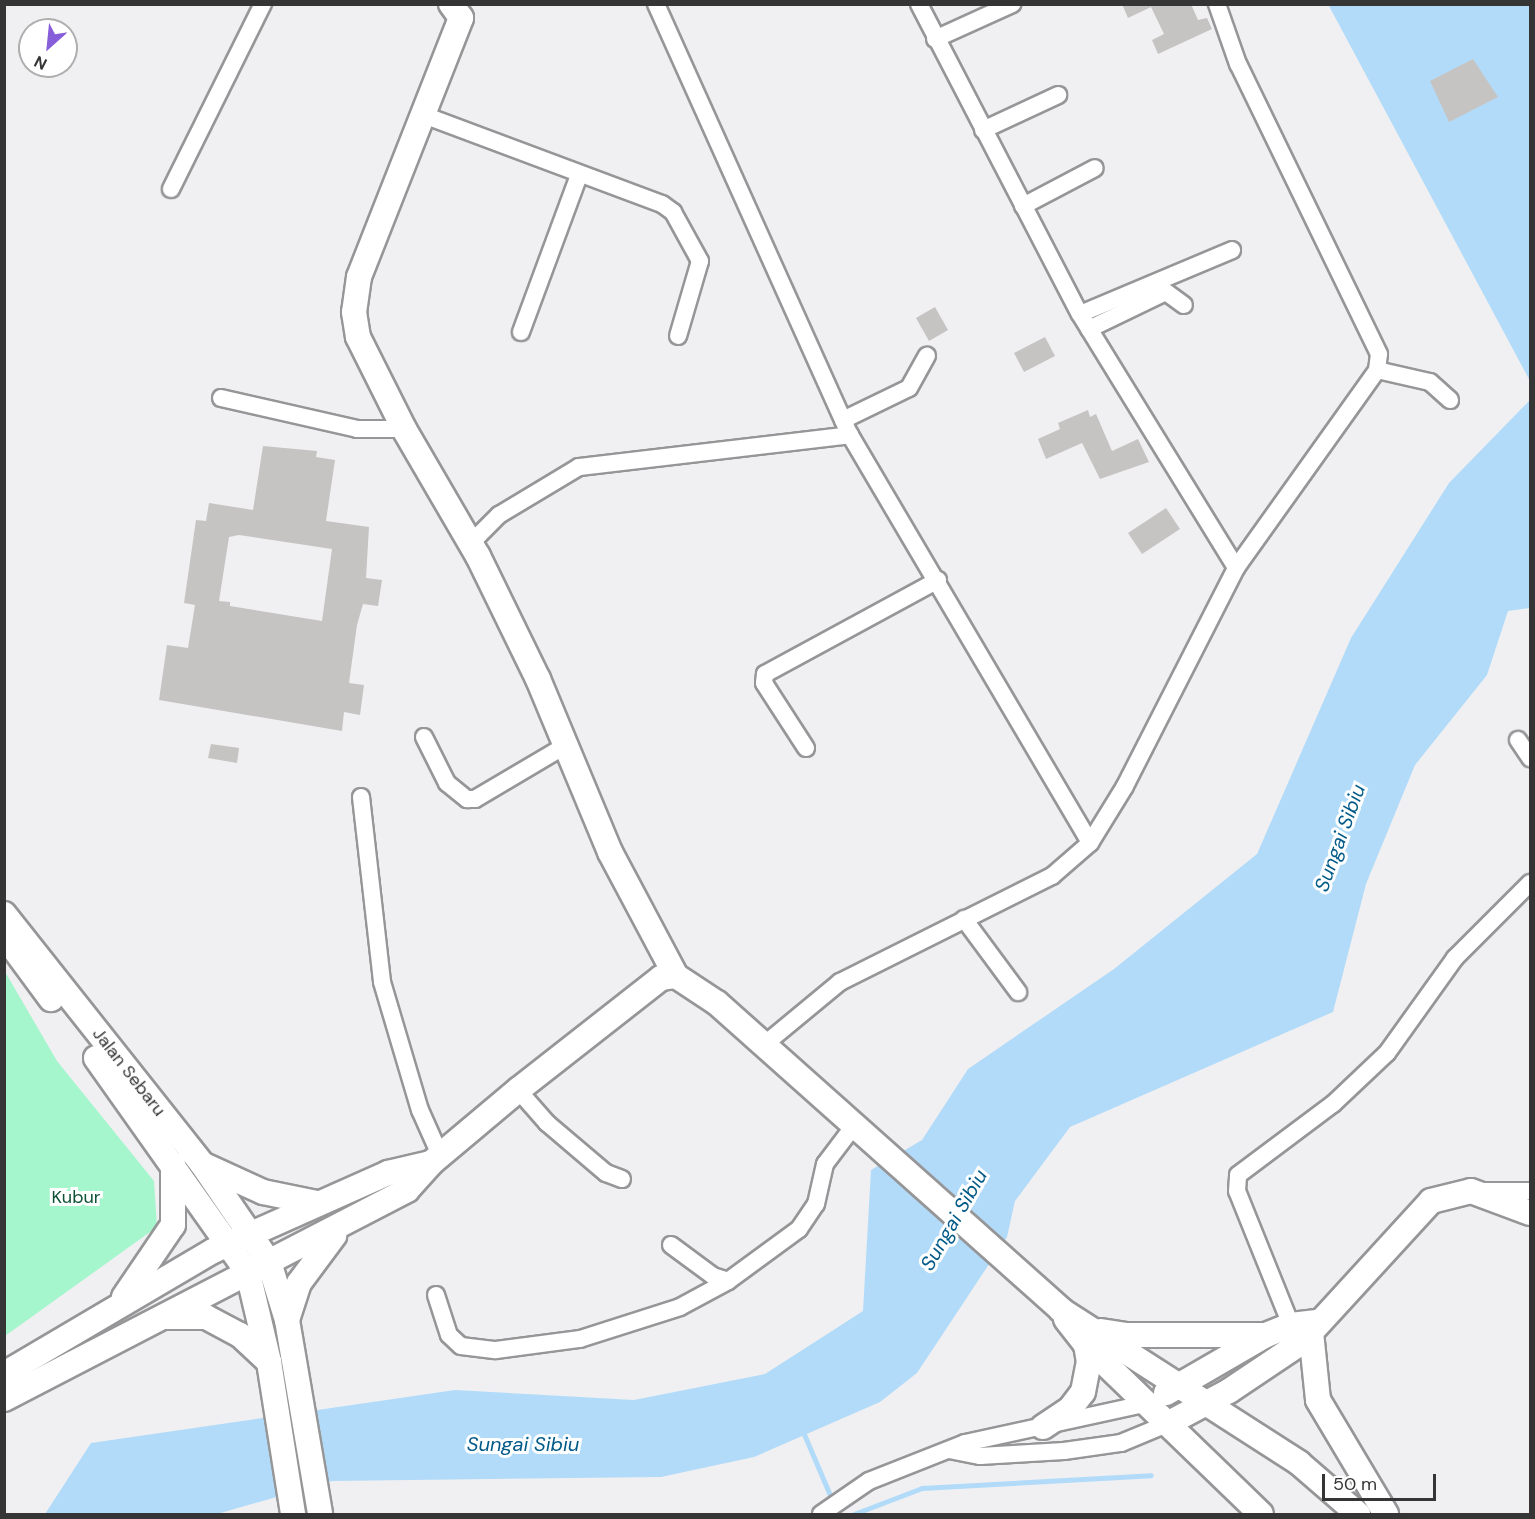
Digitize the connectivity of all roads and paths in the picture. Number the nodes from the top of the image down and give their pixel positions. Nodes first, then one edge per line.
1 (263, 4) edge
2 (656, 4) edge
3 (919, 4) edge
4 (1012, 4) edge
5 (1217, 4) edge
6 (461, 9) edge
7 (935, 39) junction
8 (1058, 95) dead end
9 (421, 114) junction
10 (983, 130) junction
11 (1095, 168) dead end
12 (579, 175) junction
13 (171, 189) dead end
14 (1023, 206) junction
15 (1232, 250) dead end
16 (1184, 305) dead end
17 (1080, 314) junction
18 (1089, 329) junction
19 (521, 332) dead end
20 (678, 336) dead end
21 (927, 356) dead end
22 (1377, 370) junction
23 (221, 398) dead end
24 (1450, 400) dead end
25 (847, 427) junction
26 (404, 429) junction
27 (471, 543) junction
28 (1236, 568) junction
29 (938, 580) junction
30 (424, 737) dead end
31 (1518, 740) dead end
32 (563, 747) junction
33 (806, 748) dead end
34 (1530, 758) edge
35 (361, 796) dead end
36 (1090, 843) junction
37 (1530, 883) edge
38 (4, 914) edge
39 (964, 919) junction
40 (4, 936) edge
41 (676, 976) junction
42 (1018, 992) dead end
43 (765, 1044) junction
44 (518, 1090) junction
45 (853, 1127) junction
46 (436, 1159) junction
47 (173, 1164) junction
48 (201, 1164) junction
49 (622, 1179) dead end
50 (1471, 1191) junction
51 (1530, 1191) edge
52 (318, 1203) junction
53 (1530, 1213) edge
54 (344, 1225) junction
55 (251, 1232) junction
56 (228, 1244) junction
57 (671, 1245) dead end
58 (269, 1262) junction
59 (248, 1273) junction
60 (728, 1281) junction
61 (436, 1295) dead end
62 (117, 1306) junction
63 (160, 1317) junction
64 (287, 1320) junction
65 (1306, 1327) junction
66 (1266, 1335) junction
67 (1088, 1336) junction
68 (269, 1362) junction
69 (4, 1374) edge
70 (1177, 1387) junction
71 (4, 1399) edge
72 (1148, 1403) junction
73 (1205, 1403) junction
74 (1169, 1423) junction
75 (1043, 1427) junction
76 (948, 1450) junction
77 (823, 1513) edge
78 (292, 1515) edge
79 (320, 1515) edge
80 (1261, 1515) edge
81 (1358, 1515) edge
82 (1386, 1515) edge

1 - 13 street
2 - 25 street
3 - 7 street
4 - 7 street
5 - 22 street
6 - 9 main road
7 - 10 street
8 - 10 street
9 - 12 street
9 - 26 main road
10 - 14 street
11 - 14 street
12 - 19 street
12 - 20 street
14 - 17 street
15 - 17 street
16 - 18 street
17 - 18 street
18 - 28 street
21 - 25 street
22 - 24 street
22 - 28 street
23 - 26 street
25 - 27 street
25 - 29 street
26 - 27 main road
27 - 32 main road
28 - 36 street
29 - 33 street
29 - 36 street
30 - 32 street
31 - 34 street
32 - 41 main road
35 - 46 street
36 - 39 street
37 - 65 street
38 - 48 main road, Jalan Sebaru
39 - 42 street
39 - 43 street
40 - 47 main road, Jalan Sebaru
41 - 43 main road
41 - 44 main road
43 - 45 main road
44 - 46 main road
44 - 49 street
45 - 60 street
45 - 67 main road
46 - 52 main road
46 - 54 main road
47 - 56 main road, Jalan Sebaru
47 - 62 main road
48 - 52 main road
48 - 55 main road, Jalan Sebaru
50 - 51 street
50 - 53 main road
50 - 65 main road
52 - 55 main road
54 - 58 main road
54 - 64 main road
55 - 56 main road
55 - 58 main road, Jalan Sebaru
56 - 59 main road, Jalan Sebaru
56 - 62 main road
57 - 60 street
58 - 59 main road
58 - 64 main road, Jalan Sebaru
59 - 63 main road
59 - 68 main road
60 - 61 street
62 - 69 main road
63 - 68 main road
63 - 71 main road
64 - 79 main road, Jalan Sebaru
65 - 66 main road
65 - 73 main road
65 - 82 main road
66 - 67 main road
66 - 70 main road
67 - 70 main road
67 - 72 main road
67 - 75 main road
68 - 78 main road
70 - 72 main road
70 - 73 main road
72 - 74 main road
72 - 75 street
73 - 74 main road
73 - 81 main road
74 - 76 street
74 - 80 main road
75 - 76 street
76 - 77 street

